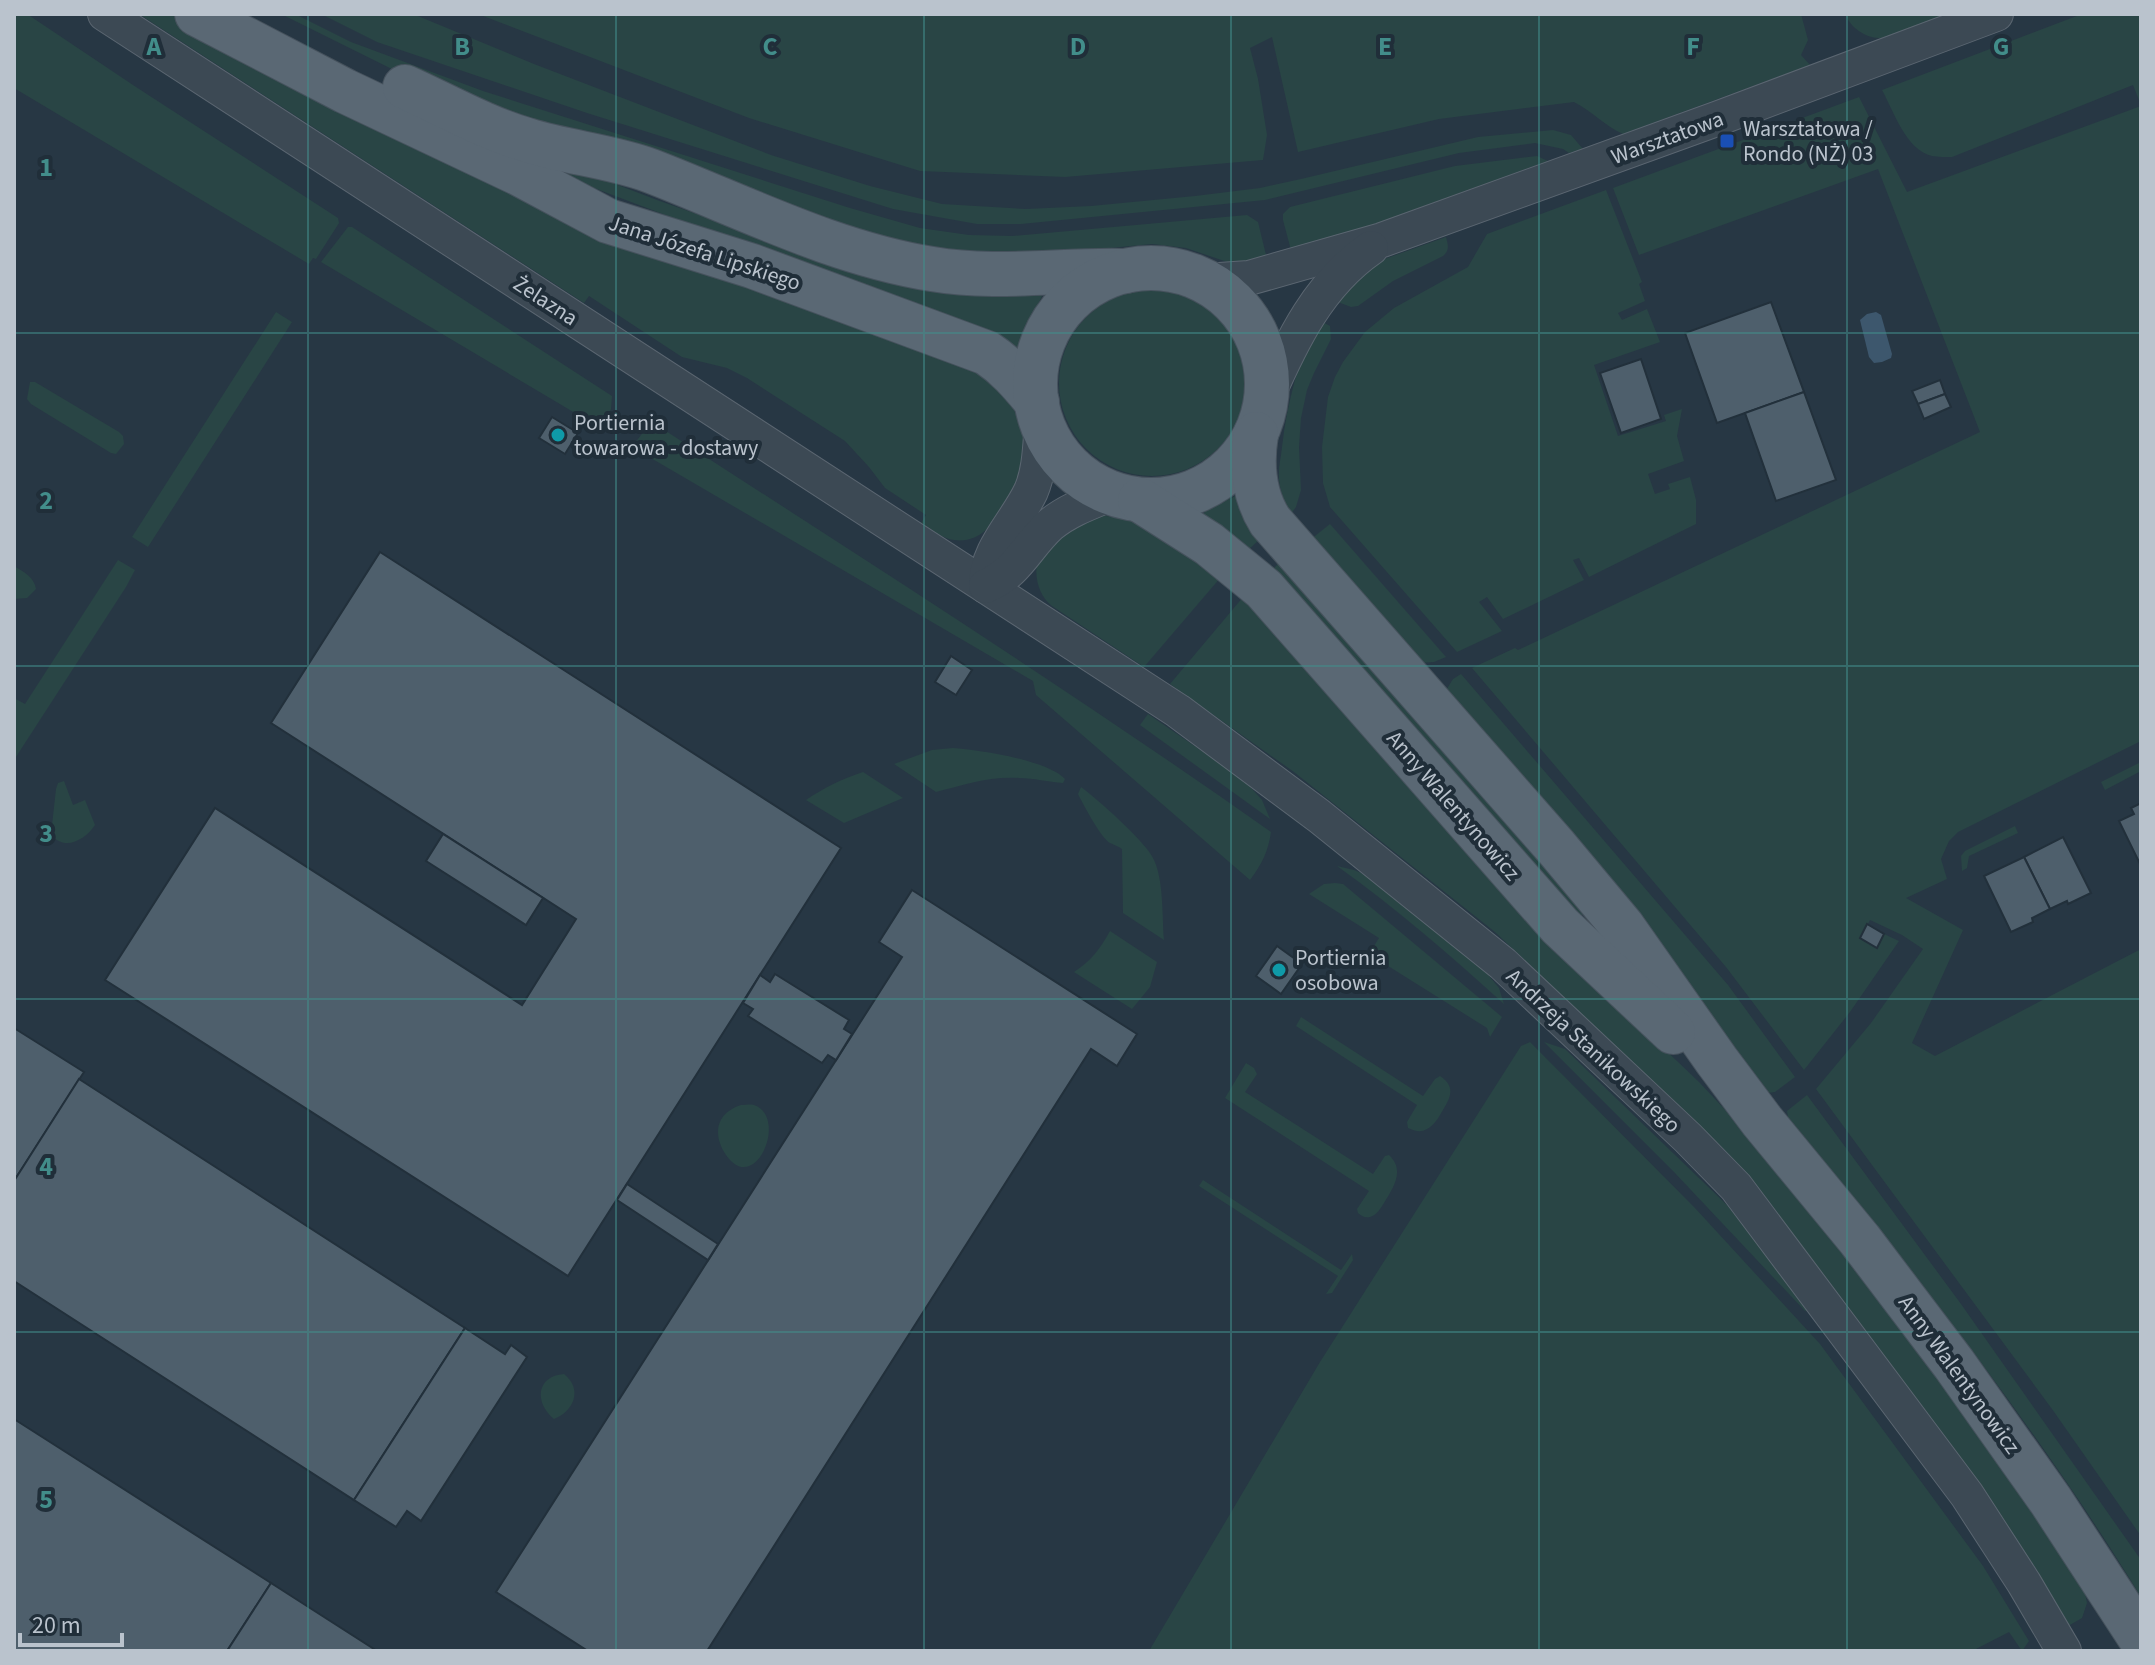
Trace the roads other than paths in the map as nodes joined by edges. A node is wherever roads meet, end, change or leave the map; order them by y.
1 (105, 14) edge
2 (197, 14) edge
3 (260, 14) edge
4 (1996, 14) edge
5 (1382, 240) junction
6 (1126, 271) junction
7 (1205, 281) junction
8 (1039, 413) junction
9 (1262, 416) junction
10 (1126, 497) junction
11 (986, 586) junction
12 (1762, 1121) junction
13 (2141, 1639) edge
14 (2064, 1651) edge

1 - 11 street, Żelazna
2 - 8 main road, Jana Józefa Lipskiego
3 - 6 main road
4 - 5 street, Warsztatowa
5 - 7 street, Warsztatowa
5 - 9 street, Warsztatowa
6 - 7 main road
6 - 8 main road
7 - 9 main road
8 - 10 main road
8 - 11 street
9 - 10 main road
9 - 12 main road, Anny Walentynowicz
10 - 11 street
10 - 12 main road, Anny Walentynowicz
11 - 14 street, Andrzeja Stanikowskiego
12 - 13 main road, Anny Walentynowicz

